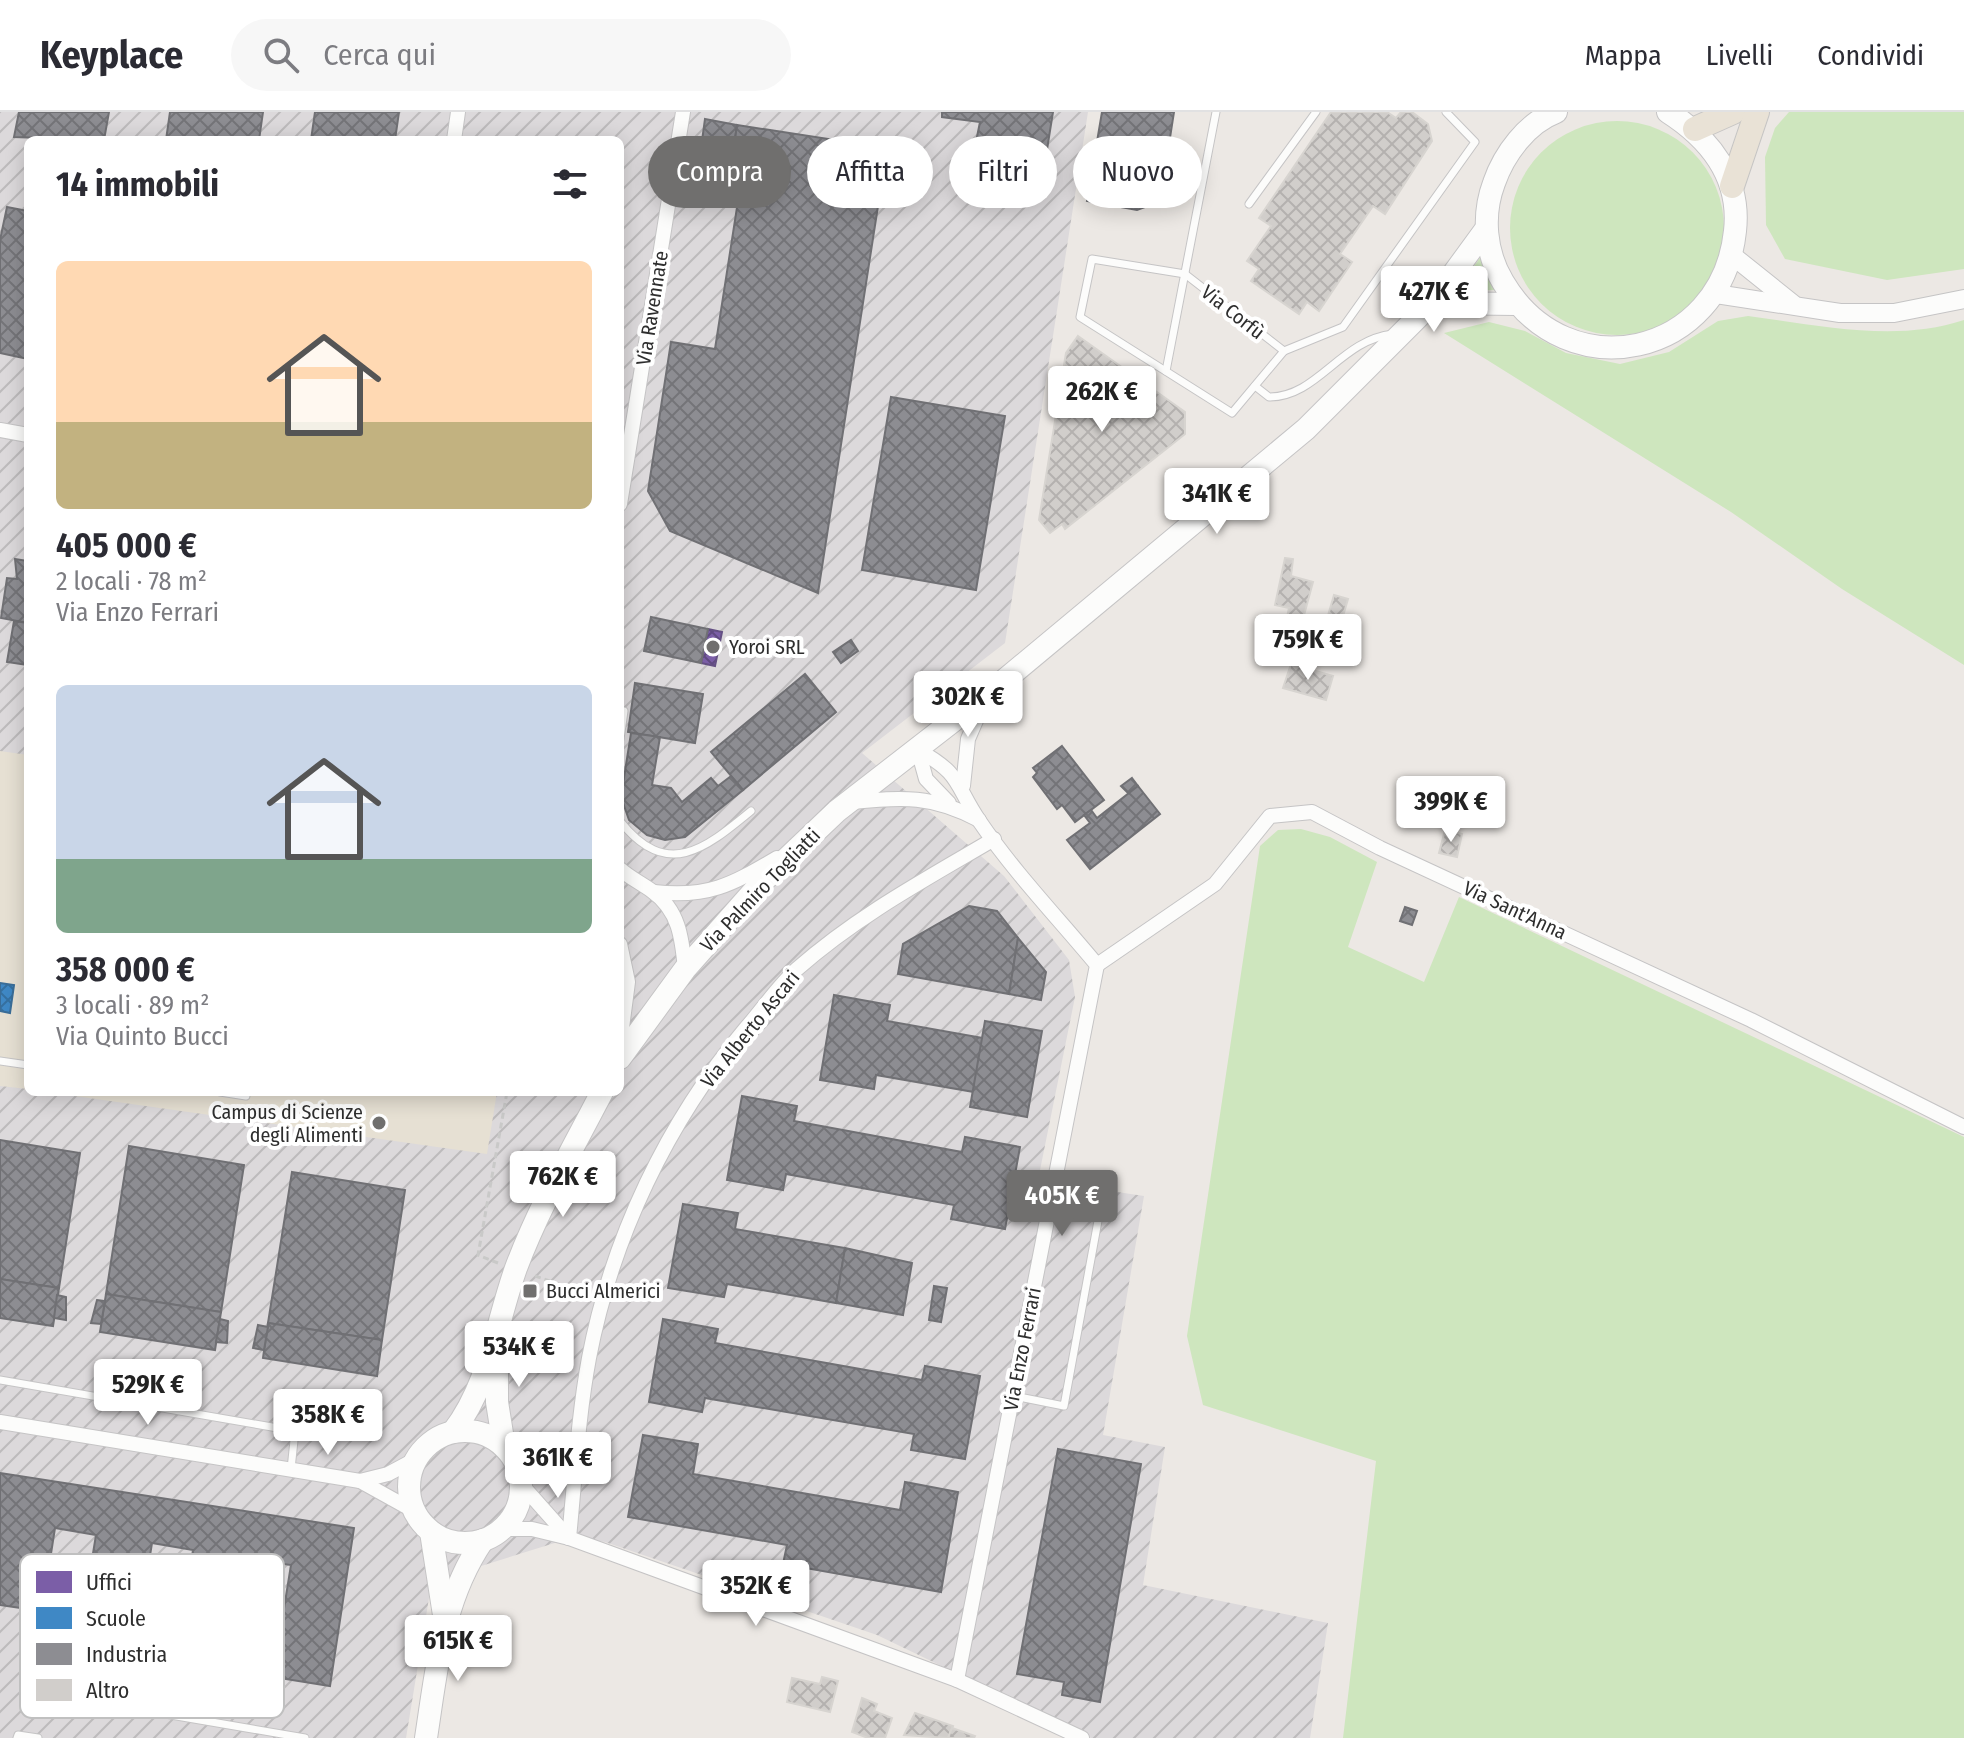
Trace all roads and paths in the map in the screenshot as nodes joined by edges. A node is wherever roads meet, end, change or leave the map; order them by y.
1 (458, 112) edge
2 (683, 112) edge
3 (1216, 112) edge
4 (1316, 112) edge
5 (1446, 112) edge
6 (1668, 112) edge
7 (1733, 112) edge
8 (1757, 112) edge
9 (1551, 113) edge
10 (1695, 129) junction
11 (455, 136) edge
12 (1732, 186) junction
13 (1249, 204) dead end
14 (1486, 229) junction
15 (1733, 256) junction
16 (1185, 274) junction
17 (1716, 294) junction
18 (1964, 299) edge
19 (1432, 303) junction
20 (1516, 304) junction
21 (1795, 306) junction
22 (1403, 333) junction
23 (1284, 351) junction
24 (1166, 371) junction
25 (1255, 386) junction
26 (0, 430) edge
27 (24, 434) edge
28 (624, 479) edge
29 (989, 693) junction
30 (918, 750) junction
31 (963, 786) junction
32 (951, 805) junction
33 (843, 807) junction
34 (751, 811) dead end
35 (979, 820) junction
36 (624, 825) edge
37 (994, 839) junction
38 (624, 872) edge
39 (654, 892) junction
40 (624, 963) edge
41 (1097, 965) junction
42 (685, 969) junction
43 (624, 1012) edge
44 (624, 1053) edge
45 (0, 1061) edge
46 (24, 1064) edge
47 (600, 1096) edge
48 (1964, 1127) edge
49 (1050, 1200) junction
50 (498, 1336) junction
51 (0, 1380) edge
52 (1014, 1396) junction
53 (0, 1422) edge
54 (453, 1432) junction
55 (504, 1446) junction
56 (416, 1459) junction
57 (291, 1469) junction
58 (360, 1481) junction
59 (521, 1484) junction
60 (414, 1511) junction
61 (431, 1532) junction
62 (493, 1534) junction
63 (569, 1538) junction
64 (444, 1620) junction
65 (957, 1680) junction
66 (175, 1718) edge
67 (255, 1734) edge
68 (17, 1738) edge
69 (38, 1738) edge
70 (305, 1738) edge
71 (426, 1738) edge
72 (1082, 1738) edge

1 - 11 street
2 - 28 street, Via Ravennate
3 - 16 lane, Via Corfù
4 - 13 lane
5 - 23 lane
6 - 10 main road
7 - 10 highway
8 - 12 highway
9 - 14 main road
10 - 12 main road
12 - 15 main road
14 - 19 main road, Via Palmiro Togliatti
14 - 20 main road
15 - 17 main road
15 - 21 street
16 - 23 lane, Via Corfù
16 - 24 lane, Via Corfù
16 - 24 lane, Via Corfù
17 - 20 main road
17 - 21 street
18 - 21 street
19 - 20 main road
19 - 22 main road, Via Palmiro Togliatti
22 - 25 lane
22 - 29 main road, Via Palmiro Togliatti
23 - 25 lane, Via Corfù
24 - 25 lane, Via Corfù
26 - 27 street
29 - 30 main road, Via Palmiro Togliatti
29 - 31 street
30 - 31 street
30 - 32 street
30 - 33 main road, Via Palmiro Togliatti
31 - 35 street
32 - 33 street
32 - 35 street
33 - 39 street, Via Palmiro Togliatti
33 - 42 main road, Via Palmiro Togliatti
34 - 36 lane
35 - 37 street
37 - 41 street
37 - 63 street, Via Alberto Ascari
38 - 39 street
39 - 42 street
40 - 43 street
41 - 48 street, Via Sant'Anna
41 - 49 street, Via Enzo Ferrari
42 - 44 main road
45 - 46 lane
47 - 50 main road
49 - 52 street, Via Enzo Ferrari
49 - 52 lane
50 - 54 main road
50 - 55 main road
51 - 57 lane
52 - 65 street, Via Enzo Ferrari
53 - 57 street
54 - 55 main road
54 - 56 main road
55 - 59 main road
56 - 58 street
56 - 60 main road
57 - 58 street
58 - 60 street
59 - 62 main road
59 - 63 street
60 - 61 main road
61 - 62 main road
61 - 64 main road
62 - 63 street
62 - 64 main road
63 - 65 street
64 - 71 main road
65 - 72 street
66 - 67 lane
67 - 70 lane
68 - 69 lane

